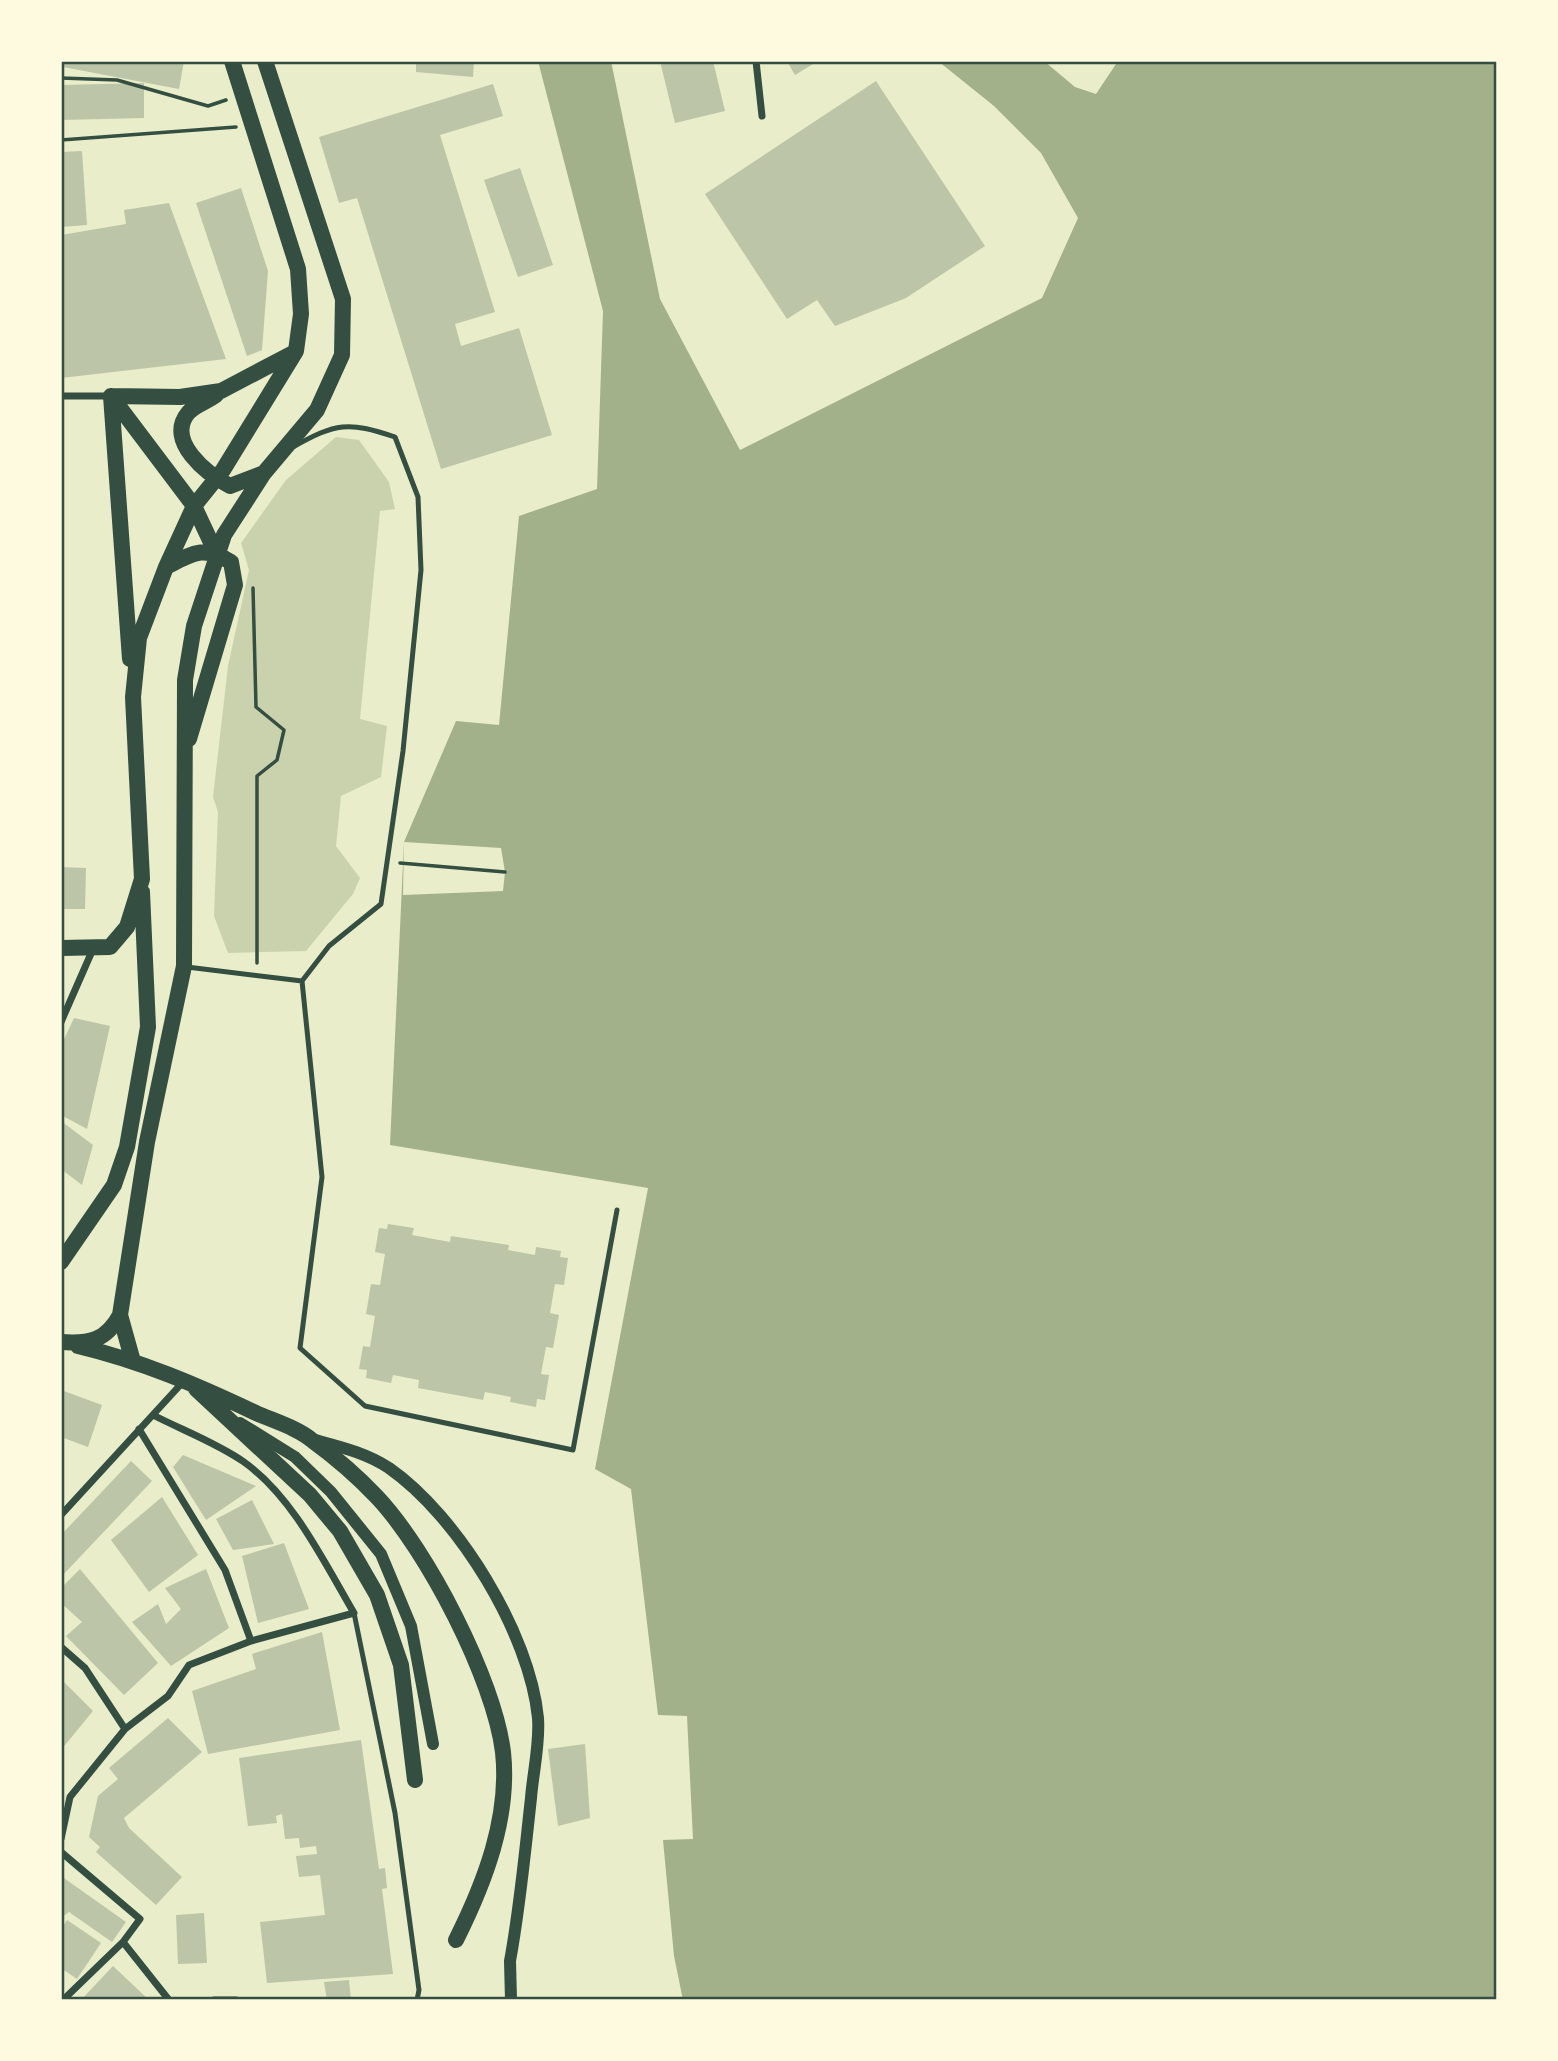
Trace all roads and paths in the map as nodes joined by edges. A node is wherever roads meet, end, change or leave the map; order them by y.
1 (232, 61) edge
2 (265, 61) edge
3 (756, 61) edge
4 (61, 78) edge
5 (243, 96) junction
6 (762, 116) dead end
7 (252, 126) junction
8 (61, 139) edge
9 (296, 351) junction
10 (220, 391) junction
11 (61, 396) edge
12 (111, 396) junction
13 (264, 473) junction
14 (216, 478) junction
15 (194, 506) junction
16 (216, 553) junction
17 (166, 567) junction
18 (253, 584) dead end
19 (133, 697) junction
20 (184, 755) junction
21 (387, 862) junction
22 (505, 872) dead end
23 (142, 879) junction
24 (61, 948) edge
25 (93, 949) junction
26 (184, 966) junction
27 (257, 975) junction
28 (302, 981) junction
29 (61, 1022) edge
30 (617, 1210) dead end
31 (61, 1262) edge
32 (120, 1315) junction
33 (61, 1342) edge
34 (132, 1359) junction
35 (186, 1379) junction
36 (219, 1410) junction
37 (153, 1415) junction
38 (139, 1429) junction
39 (311, 1439) junction
40 (61, 1515) edge
41 (354, 1613) junction
42 (251, 1641) junction
43 (61, 1647) edge
44 (125, 1729) junction
45 (433, 1744) dead end
46 (415, 1780) dead end
47 (61, 1839) edge
48 (61, 1852) edge
49 (456, 1940) dead end
50 (122, 1942) junction
51 (63, 2000) edge
52 (169, 2000) edge
53 (214, 2000) edge
54 (236, 2000) edge
55 (417, 2000) edge
56 (511, 2000) edge

1 - 5 main road
2 - 13 main road
3 - 6 street
4 - 5 path
5 - 7 main road
7 - 8 path
7 - 9 main road
9 - 10 main road
9 - 14 main road
10 - 12 main road
10 - 14 main road
11 - 12 street
12 - 15 main road
12 - 19 main road
13 - 14 main road
13 - 16 main road
13 - 21 lane
14 - 15 main road
15 - 16 main road
15 - 17 main road
16 - 17 main road
16 - 20 main road
16 - 20 main road
17 - 19 main road
18 - 27 path
19 - 23 main road
20 - 26 main road
21 - 22 path
21 - 28 lane
23 - 25 main road
23 - 31 main road
24 - 25 main road
25 - 29 street
26 - 27 lane
26 - 32 main road
27 - 28 lane
28 - 30 lane
32 - 33 main road
32 - 34 main road
33 - 34 main road
34 - 35 main road
35 - 36 main road
35 - 37 street
35 - 39 main road
36 - 45 street
36 - 46 main road
37 - 38 street
37 - 41 street
38 - 40 street
38 - 42 street
39 - 49 main road
39 - 56 street
41 - 42 street
41 - 55 lane
42 - 44 street
43 - 44 street
44 - 47 street
48 - 50 street
50 - 51 street
50 - 52 street
53 - 54 street

